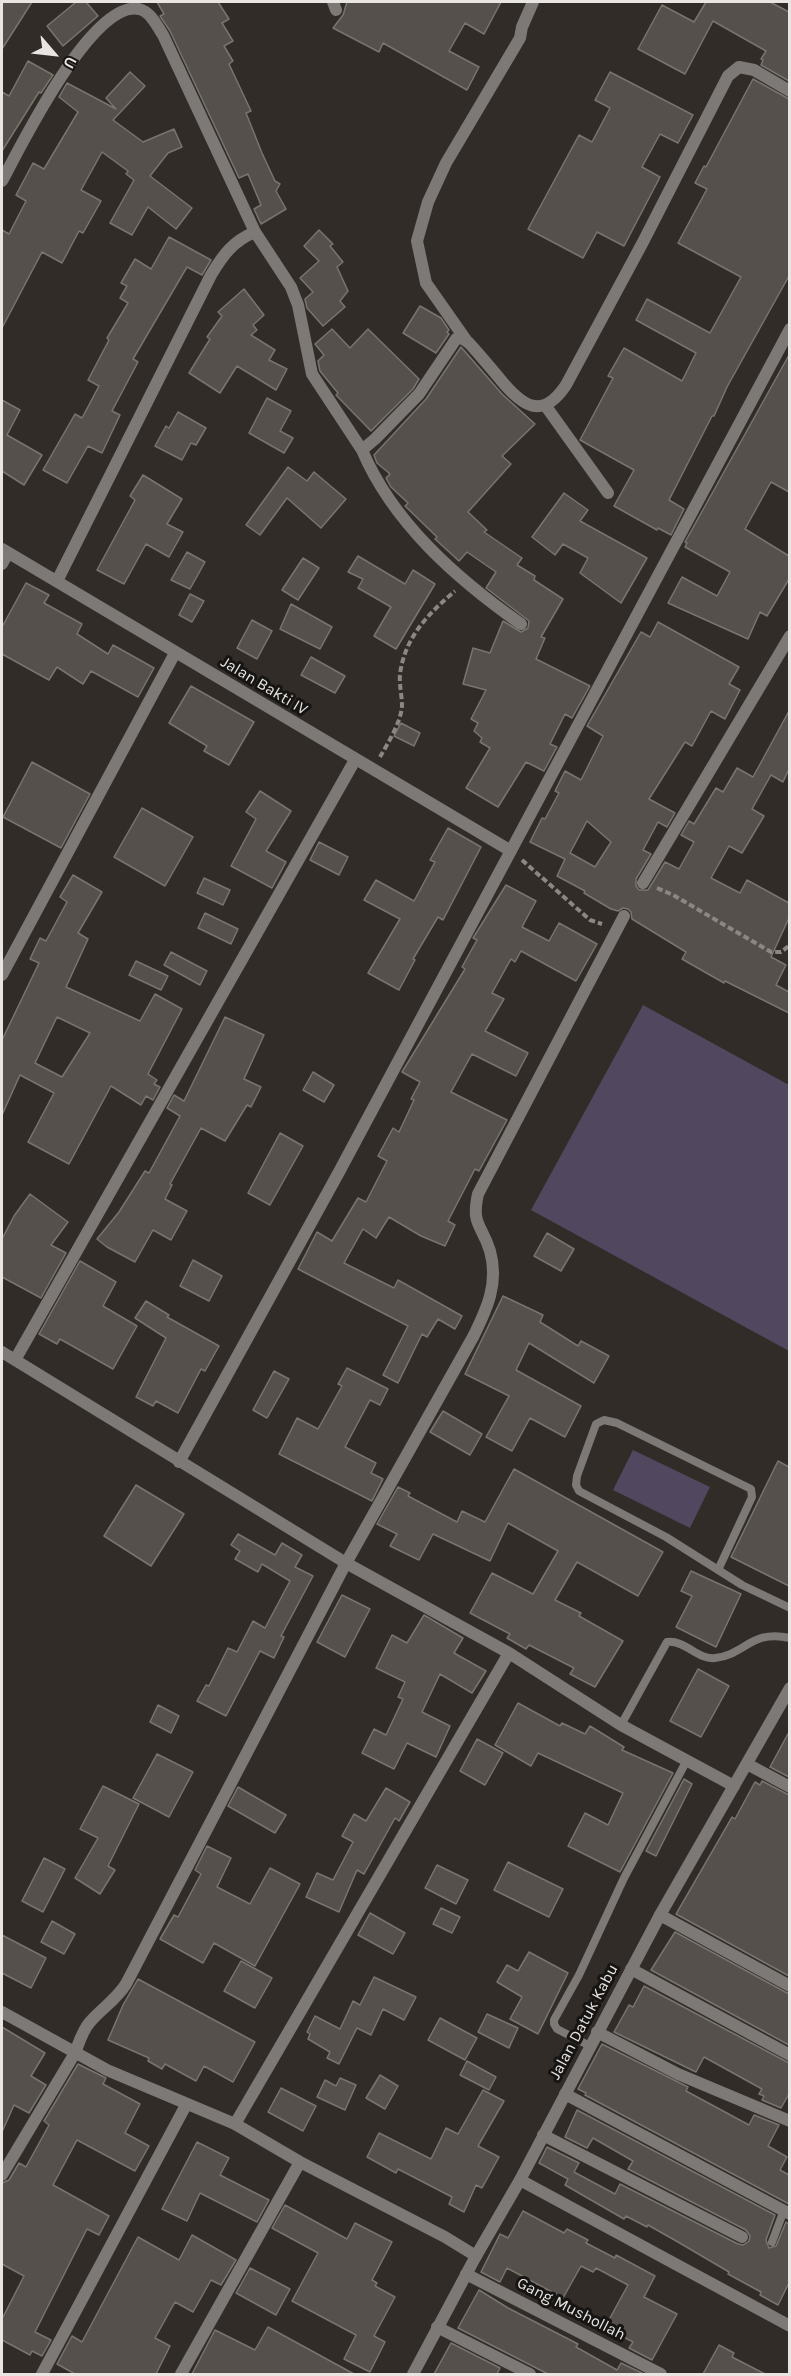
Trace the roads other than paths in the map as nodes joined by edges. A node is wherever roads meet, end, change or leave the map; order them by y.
1 (533, 2) edge
2 (789, 91) edge
3 (2, 181) edge
4 (255, 232) junction
5 (789, 329) edge
6 (466, 340) junction
7 (545, 405) junction
8 (362, 450) junction
9 (608, 493) dead end
10 (5, 551) edge
11 (2, 564) edge
12 (57, 581) junction
13 (521, 624) dead end
14 (789, 636) edge
15 (175, 653) junction
16 (355, 760) junction
17 (511, 851) junction
18 (643, 884) road end
19 (624, 916) road end
20 (2, 975) edge
21 (2, 1352) edge
22 (15, 1360) junction
23 (179, 1462) junction
24 (346, 1563) junction
25 (718, 1570) junction
26 (789, 1608) edge
27 (789, 1638) edge
28 (509, 1653) junction
29 (789, 1688) edge
30 (621, 1725) junction
31 (687, 1760) junction
32 (747, 1764) junction
33 (734, 1786) junction
34 (789, 1787) edge
35 (660, 1915) junction
36 (631, 1969) junction
37 (789, 1986) edge
38 (2, 2012) edge
39 (597, 2032) junction
40 (590, 2046) junction
41 (75, 2053) junction
42 (789, 2055) edge
43 (565, 2094) junction
44 (186, 2105) junction
45 (789, 2121) edge
46 (235, 2124) junction
47 (543, 2135) junction
48 (300, 2162) junction
49 (2, 2175) edge
50 (520, 2180) junction
51 (787, 2212) edge
52 (742, 2236) dead end
53 (772, 2242) dead end
54 (471, 2253) junction
55 (466, 2274) junction
56 (789, 2326) edge
57 (437, 2327) junction
58 (42, 2374) edge
59 (181, 2374) edge
60 (413, 2374) edge
61 (530, 2374) edge
62 (661, 2374) edge

1 - 6 street
2 - 7 street
3 - 4 street
4 - 8 street
4 - 12 street
5 - 17 street
6 - 7 street
6 - 8 street
7 - 9 street
8 - 13 street
10 - 11 street
10 - 12 street, Jalan Bakti IV
12 - 15 street, Jalan Bakti IV
14 - 18 street
15 - 16 street, Jalan Bakti IV
15 - 20 street
16 - 17 street, Jalan Bakti IV
16 - 22 street
17 - 23 street
19 - 24 street
21 - 22 street
22 - 23 street
23 - 24 street
24 - 28 street
24 - 41 street
25 - 25 lane
25 - 26 lane
27 - 30 lane
28 - 30 street
28 - 46 street
29 - 32 street, Jalan Datuk Kabu
30 - 31 street
31 - 33 street
31 - 40 lane
32 - 33 street, Jalan Datuk Kabu
32 - 34 street
33 - 35 street, Jalan Datuk Kabu
35 - 36 street, Jalan Datuk Kabu
35 - 37 street
36 - 39 street, Jalan Datuk Kabu
36 - 42 street
38 - 41 street
39 - 40 street, Jalan Datuk Kabu
39 - 45 street
40 - 43 street, Jalan Datuk Kabu
41 - 44 street
41 - 49 street
43 - 47 street, Jalan Datuk Kabu
43 - 51 street
44 - 46 street
44 - 58 street
46 - 48 street
47 - 50 street, Jalan Datuk Kabu
47 - 52 street
48 - 54 street
48 - 59 street
50 - 54 street, Jalan Datuk Kabu
50 - 56 street
51 - 53 lane
54 - 55 street, Jalan Datuk Kabu
55 - 57 street, Jalan Datuk Kabu
55 - 62 street, Gang Mushollah
57 - 60 street, Jalan Datuk Kabu
57 - 61 street

